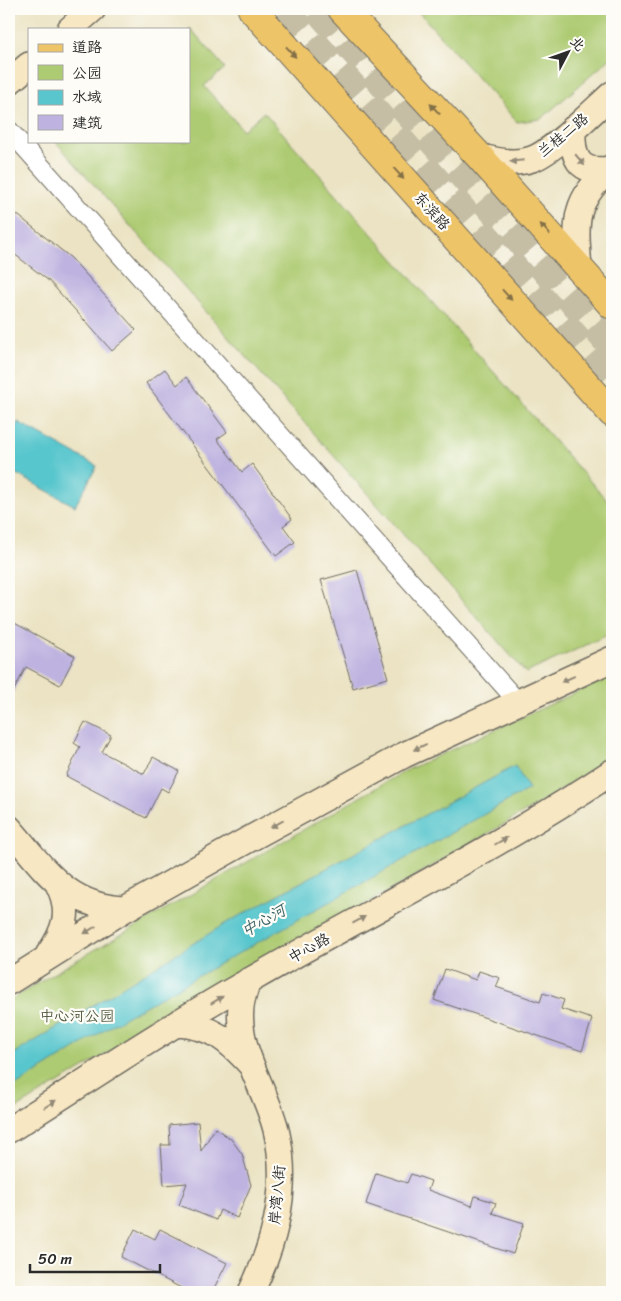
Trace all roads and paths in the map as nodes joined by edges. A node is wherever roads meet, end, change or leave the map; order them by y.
1 (93, 9) edge
2 (342, 9) edge
3 (252, 11) edge
4 (71, 28) edge
5 (28, 66) edge
6 (9, 82) edge
7 (612, 94) edge
8 (573, 129) junction
9 (9, 130) edge
10 (479, 156) junction
11 (611, 168) edge
12 (579, 268) junction
13 (612, 305) edge
14 (612, 413) edge
15 (607, 663) edge
16 (518, 702) junction
17 (612, 772) edge
18 (9, 828) edge
19 (57, 882) junction
20 (125, 909) junction
21 (46, 958) junction
22 (248, 981) junction
23 (9, 982) edge
24 (177, 1024) junction
25 (253, 1068) junction
26 (9, 1130) edge
27 (252, 1292) edge

1 - 4 main road
10 -> 2 main road
3 -> 14 main road, 东滨路
5 - 6 main road
7 - 8 main road, 兰桂二路
8 -> 10 main road, 兰桂二路
8 -> 11 main road
9 - 16 street
12 -> 10 main road
11 - 12 main road
12 - 13 main road
15 -> 16 main road
16 -> 20 main road
22 -> 17 main road, 中心路
18 - 19 main road
19 - 20 main road
19 - 21 main road
20 -> 21 main road
21 - 23 main road
24 -> 22 main road, 中心路
22 - 25 main road
24 - 25 main road
26 -> 24 main road, 中心路
25 - 27 main road, 岸湾八街

